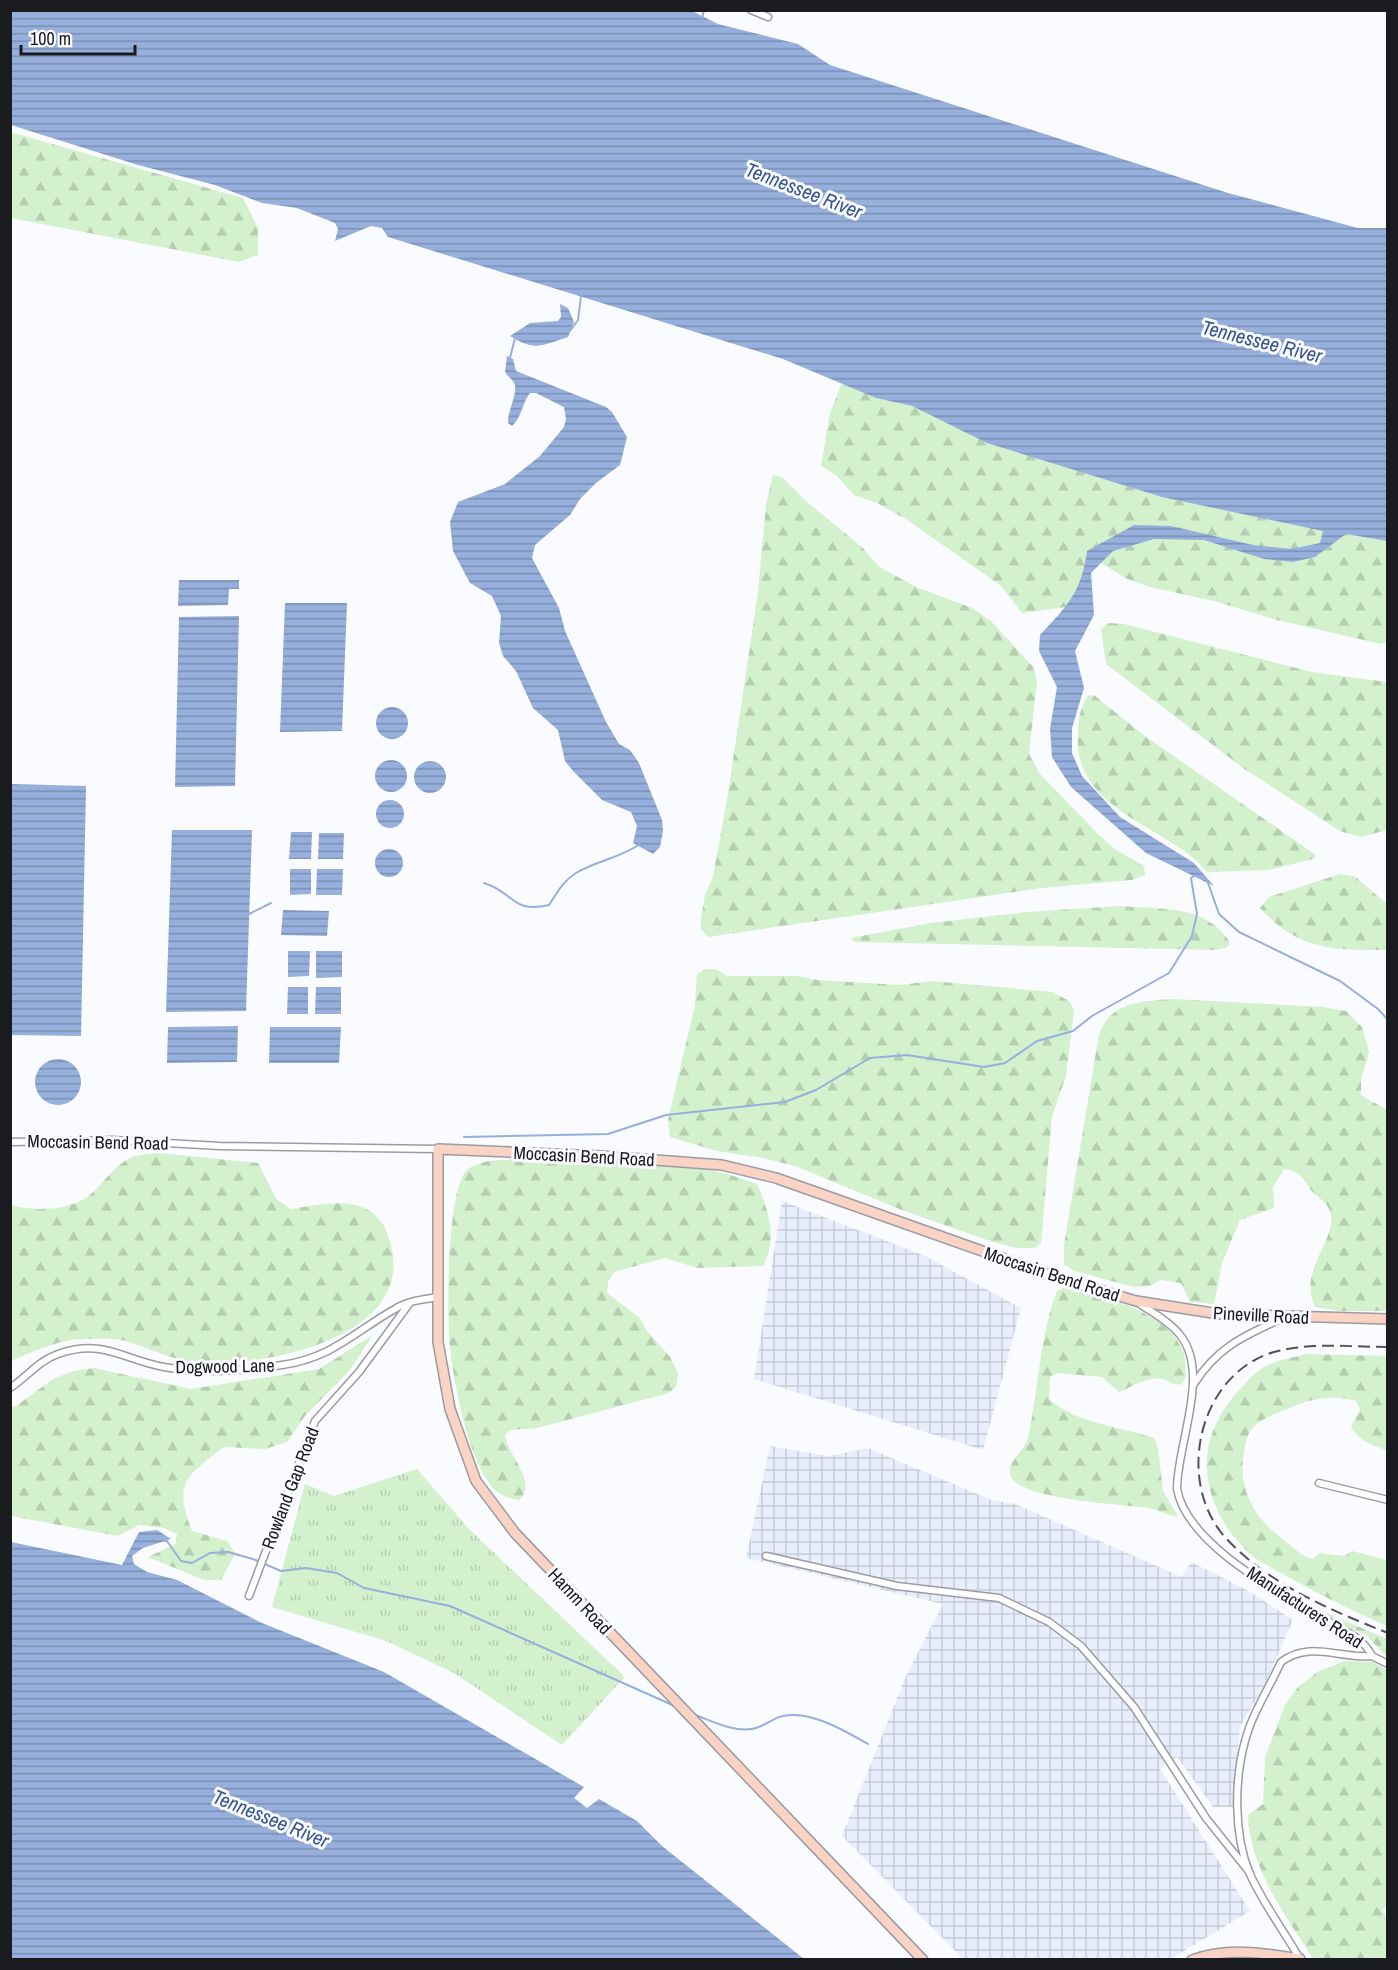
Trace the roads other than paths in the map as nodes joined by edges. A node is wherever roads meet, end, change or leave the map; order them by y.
1 (751, 10) edge
2 (768, 17) dead end
3 (10, 1142) edge
4 (438, 1149) junction
5 (439, 1296) junction
6 (1136, 1301) junction
7 (410, 1303) junction
8 (1285, 1317) junction
9 (1388, 1319) edge
10 (1194, 1384) junction
11 (10, 1388) edge
12 (1319, 1483) dead end
13 (1388, 1500) edge
14 (766, 1556) dead end
15 (249, 1596) dead end
16 (1372, 1656) junction
17 (1388, 1664) edge
18 (1250, 1873) junction
19 (1231, 1953) junction
20 (923, 1959) edge
21 (1192, 1959) edge
22 (1252, 1959) edge
23 (1300, 1959) edge

1 - 2 street
3 - 4 street, Moccasin Bend Road
4 - 5 main road, Hamm Road
4 - 6 main road, Moccasin Bend Road
5 - 7 street, Dogwood Lane
5 - 20 main road, Hamm Road
6 - 8 main road, Pineville Road
6 - 10 street, Manufacturers Road
7 - 11 street, Dogwood Lane
7 - 15 street, Rowland Gap Road
8 - 9 main road, Pineville Road
8 - 10 street, Manufacturers Road
10 - 16 street, Manufacturers Road
12 - 13 street
14 - 18 street
16 - 17 street
16 - 18 street, Manufacturers Road
18 - 23 street, Manufacturers Road
19 - 21 main road
19 - 22 main road
19 - 23 main road

